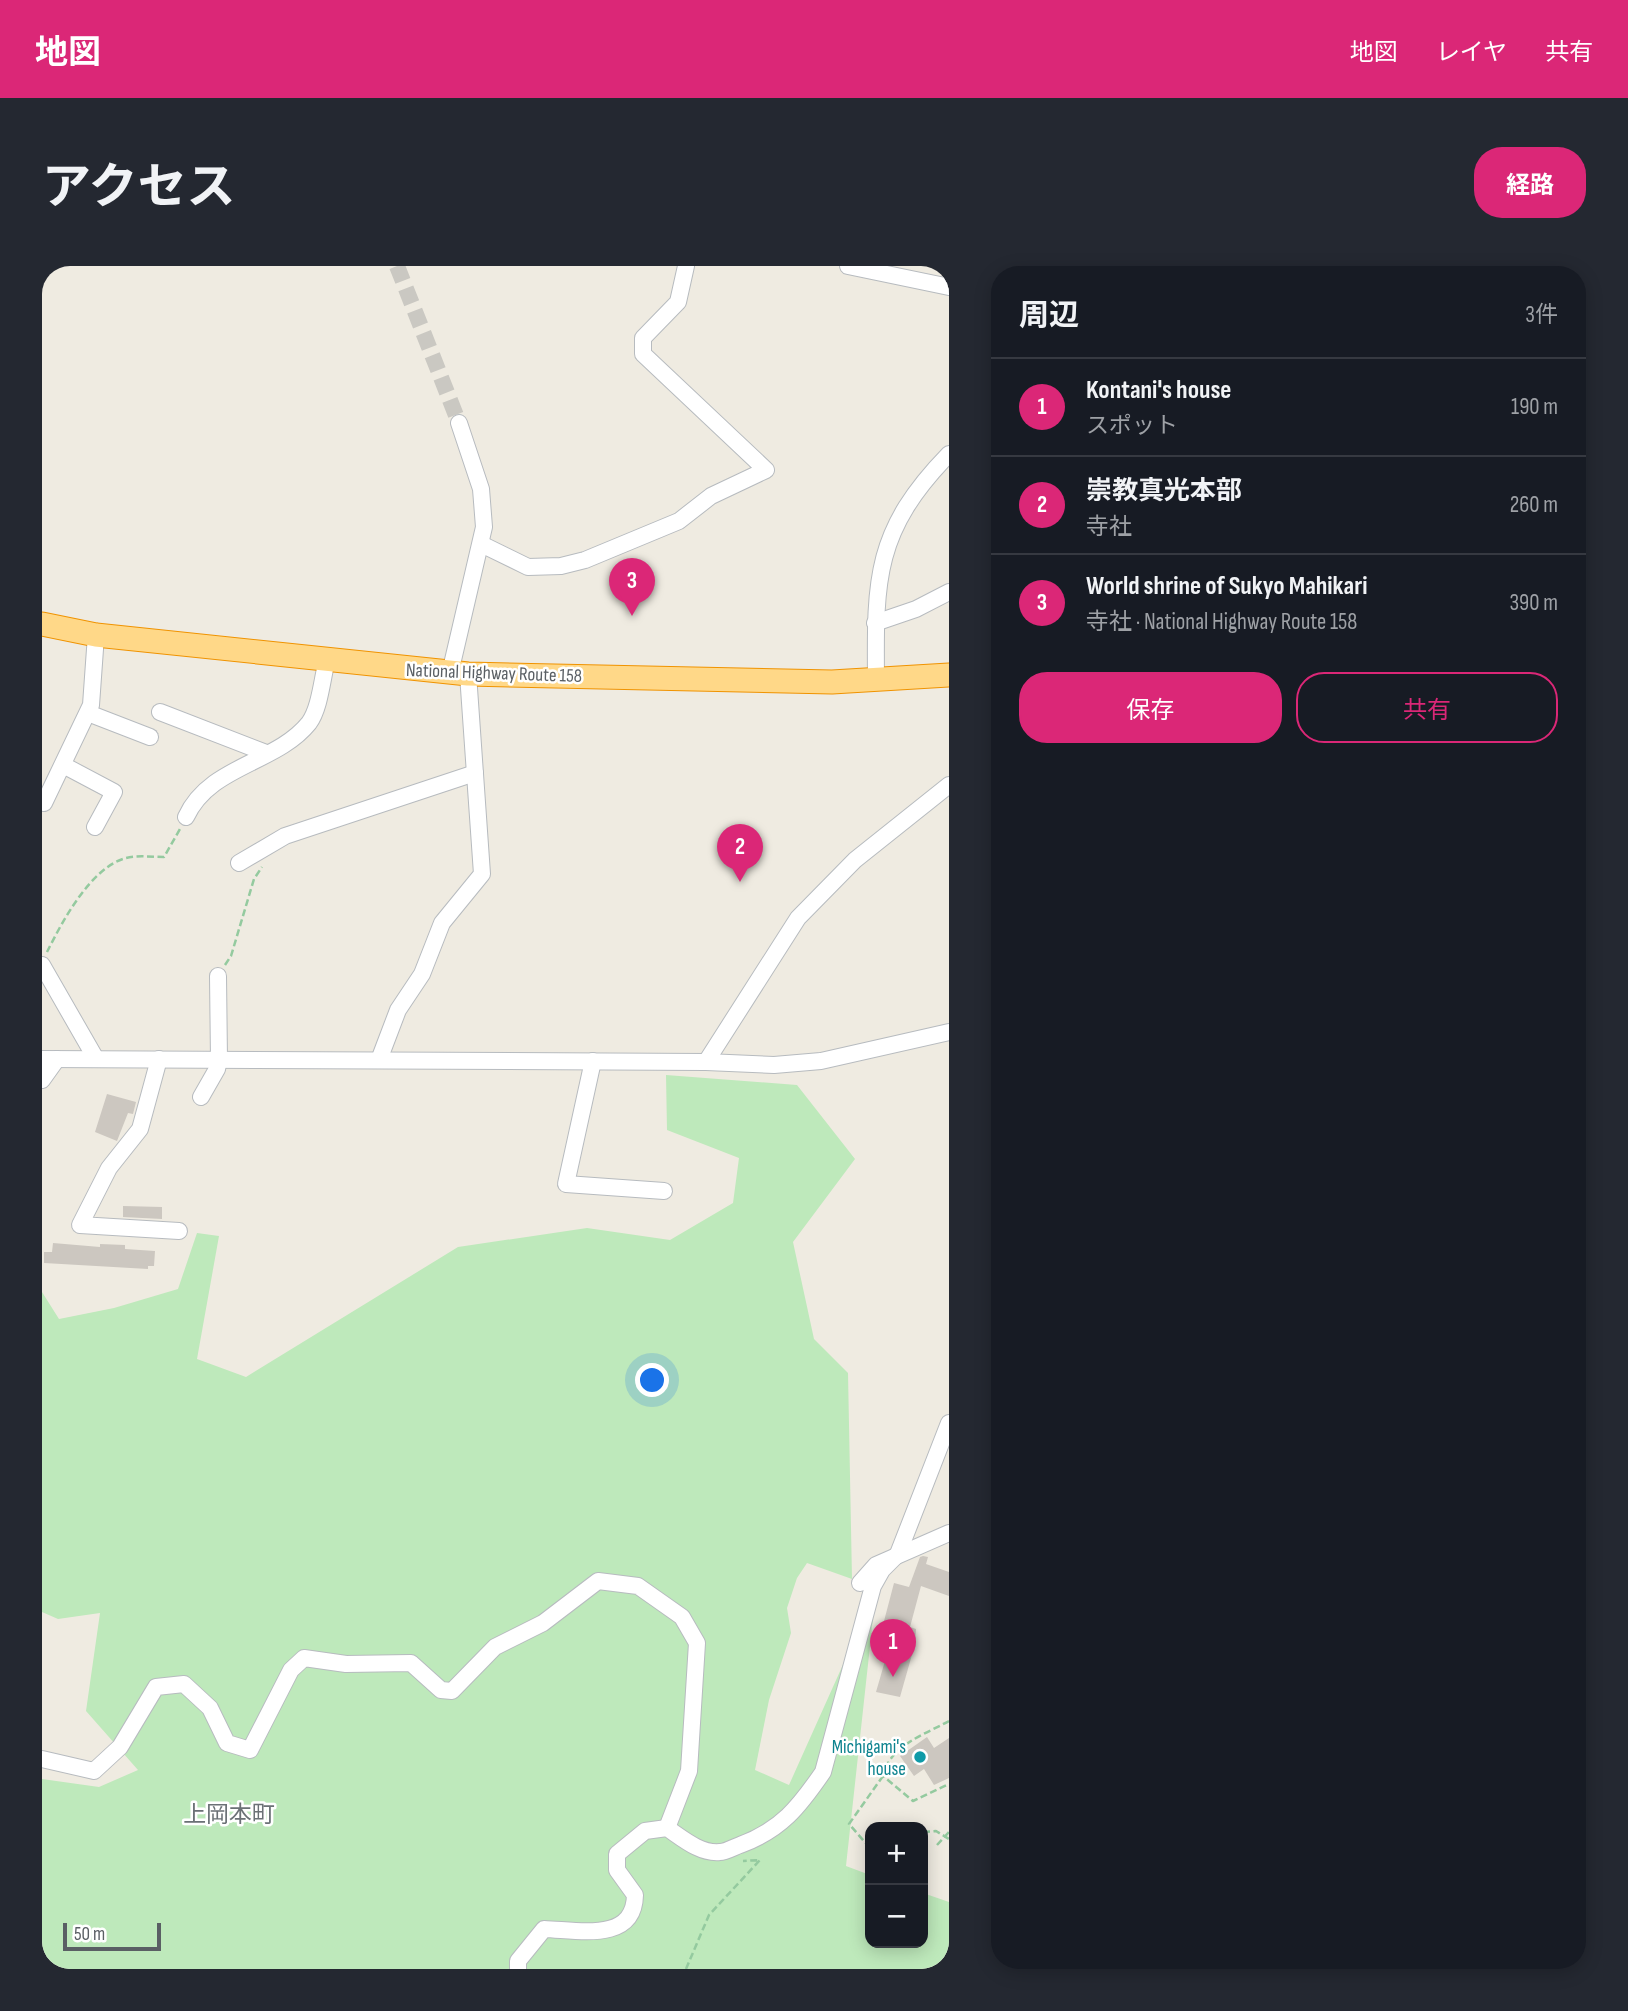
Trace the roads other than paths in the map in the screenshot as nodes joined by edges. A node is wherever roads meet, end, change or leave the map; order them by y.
1 (686, 266) edge
2 (848, 266) edge
3 (949, 287) edge
4 (459, 423) tunnel mouth
5 (949, 454) edge
6 (481, 544) junction
7 (949, 592) edge
8 (875, 623) junction
9 (42, 624) edge
10 (96, 635) junction
11 (327, 660) junction
12 (459, 673) junction
13 (949, 674) edge
14 (876, 680) junction
15 (88, 713) junction
16 (267, 753) junction
17 (63, 765) junction
18 (475, 773) junction
19 (949, 785) edge
20 (44, 803) dead end
21 (186, 817) road end
22 (95, 827) dead end
23 (239, 863) dead end
24 (42, 963) edge
25 (218, 976) road end
26 (949, 1032) edge
27 (50, 1059) edge
28 (96, 1059) junction
29 (159, 1059) junction
30 (219, 1060) junction
31 (379, 1060) junction
32 (593, 1061) junction
33 (706, 1062) junction
34 (42, 1080) edge
35 (201, 1097) dead end
36 (664, 1191) dead end
37 (179, 1231) dead end
38 (949, 1423) edge
39 (949, 1533) edge
40 (898, 1554) junction
41 (860, 1583) dead end
42 (42, 1759) edge
43 (667, 1828) junction
44 (518, 1969) edge

1 - 6 street
2 - 3 street
4 - 6 street
5 - 8 street
6 - 12 street
7 - 8 street
8 - 14 street
9 - 10 highway, National Highway Route 158
10 - 11 highway, National Highway Route 158
10 - 15 street
11 - 12 highway, National Highway Route 158
11 - 16 street
12 - 14 highway, National Highway Route 158
12 - 18 street
13 - 14 highway, National Highway Route 158
15 - 16 street
15 - 17 street
16 - 21 street
17 - 20 street
17 - 22 street
18 - 23 street
18 - 31 street
19 - 33 street
24 - 28 street
25 - 30 street
26 - 33 street
27 - 28 street
27 - 34 street
28 - 29 street
29 - 30 street
29 - 37 street
30 - 31 street
30 - 35 street
31 - 32 street
32 - 33 street
32 - 36 street
38 - 40 street
39 - 40 street
40 - 41 street
40 - 43 street
42 - 43 street
43 - 44 street

